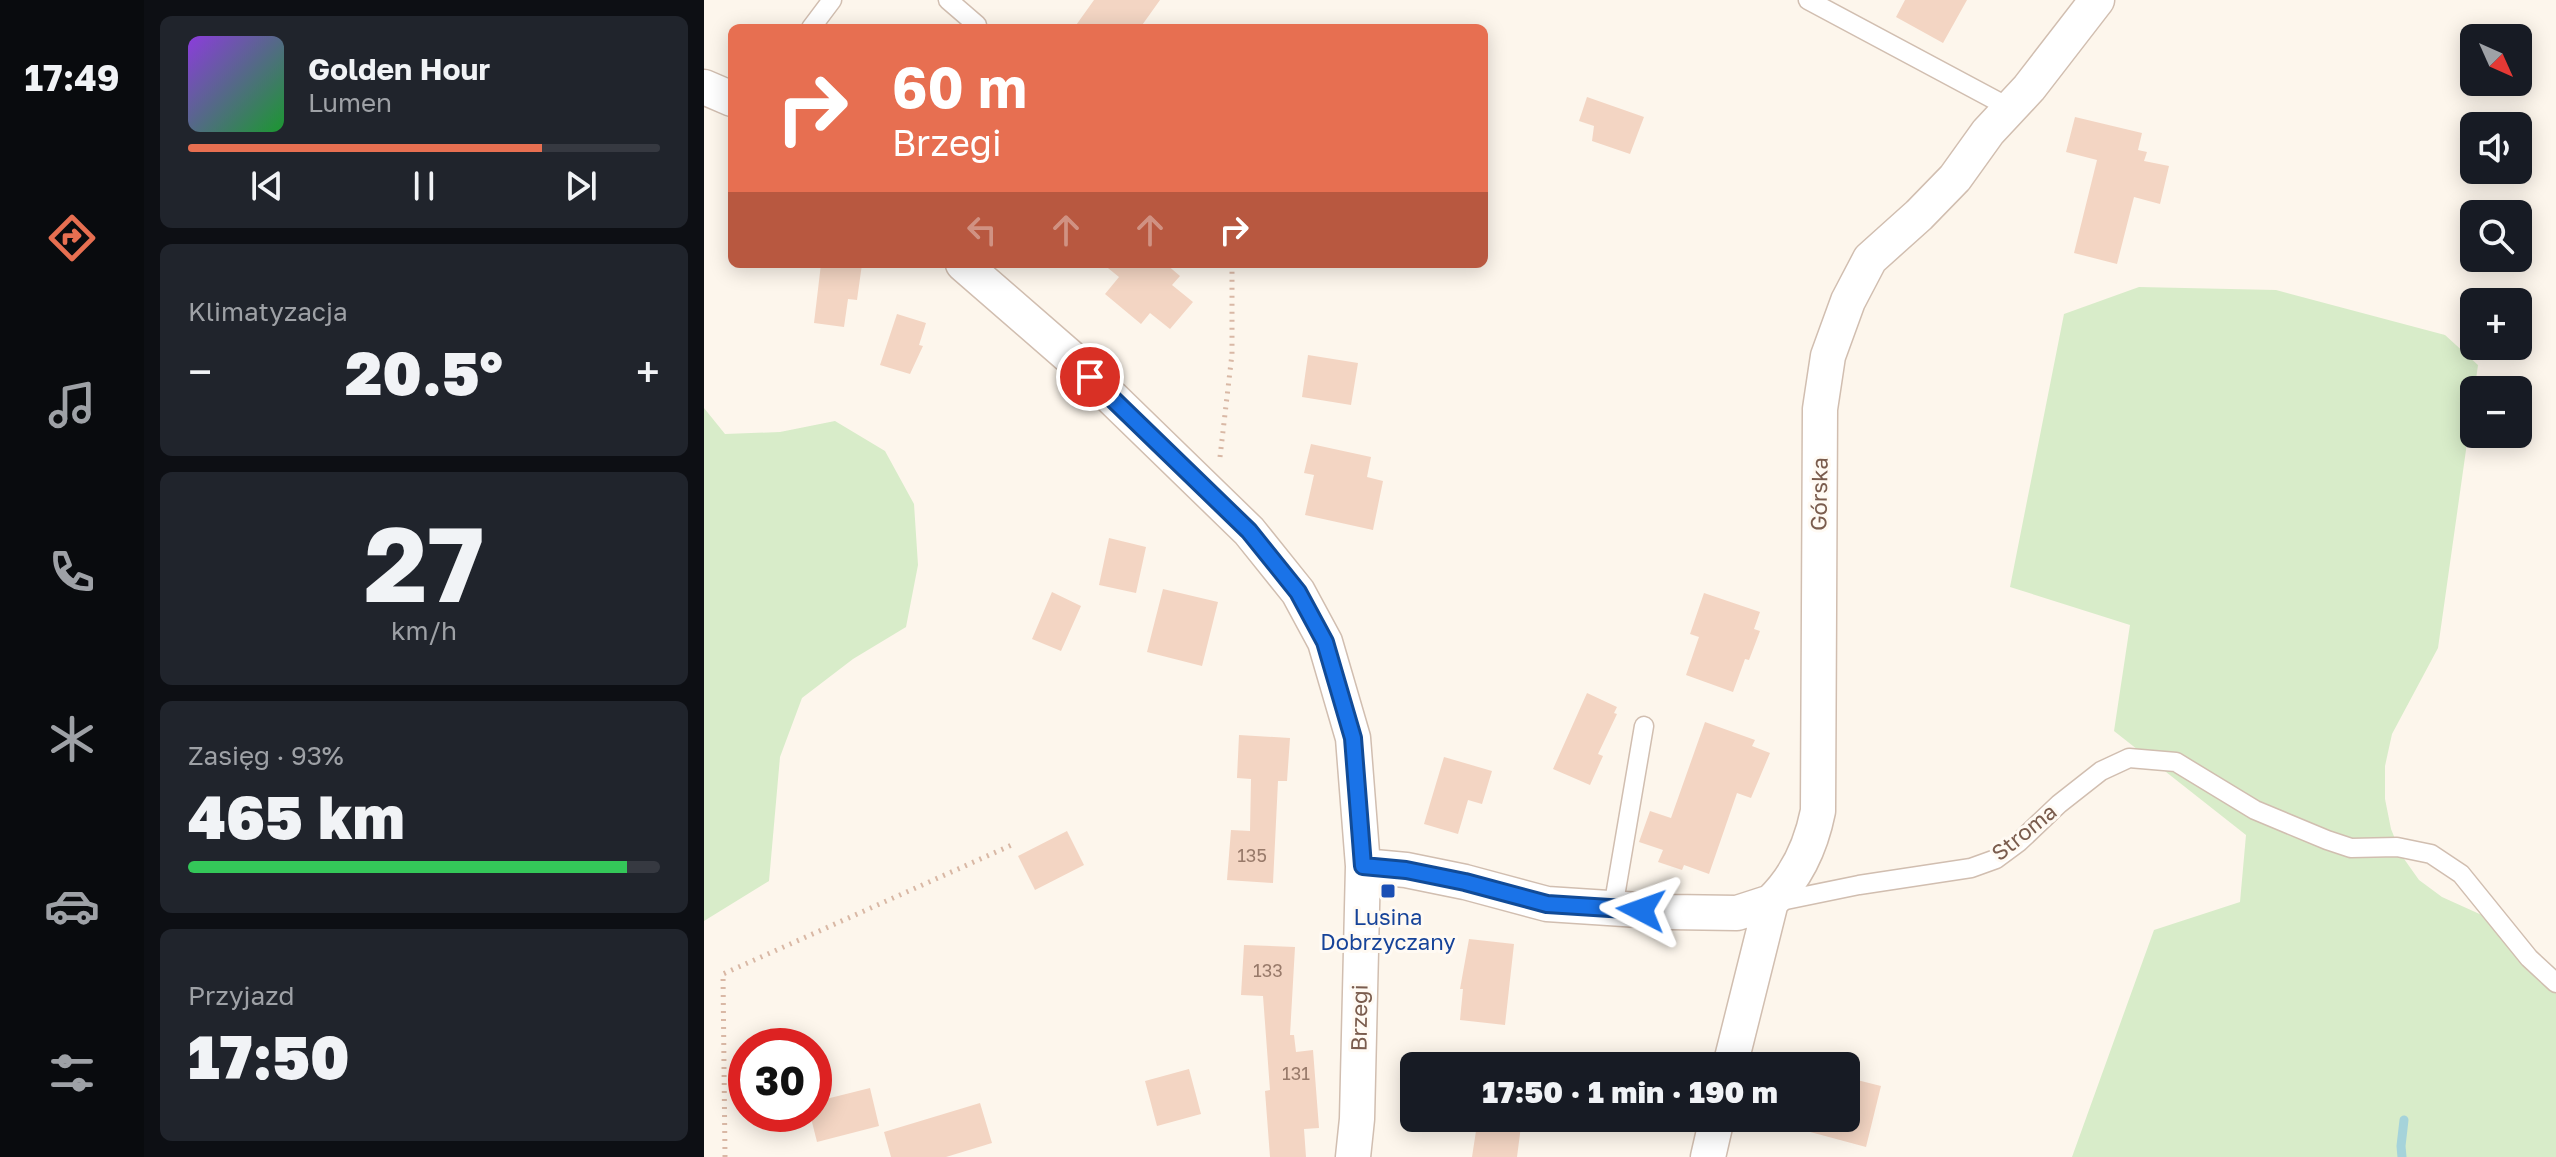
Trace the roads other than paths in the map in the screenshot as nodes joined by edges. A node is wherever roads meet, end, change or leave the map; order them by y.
1 (832, 0) edge
2 (948, 0) edge
3 (1808, 0) edge
4 (2097, 0) edge
5 (814, 24) edge
6 (976, 24) edge
7 (704, 87) edge
8 (728, 97) edge
9 (2010, 108) junction
10 (968, 268) edge
11 (1644, 726) dead end
12 (1363, 866) junction
13 (1771, 902) junction
14 (1613, 908) junction
15 (2556, 983) edge
16 (1734, 1052) edge
17 (1714, 1132) edge
18 (1353, 1157) edge
19 (1708, 1157) edge

1 - 5 lane
2 - 6 lane
3 - 9 lane
4 - 9 street, Górska
7 - 8 street
9 - 13 street, Górska
10 - 12 street, Brzegi
11 - 14 lane
12 - 14 street, Stroma
12 - 18 street, Brzegi
13 - 14 street, Stroma
13 - 15 lane, Stroma
13 - 16 street, Górska
17 - 19 street

